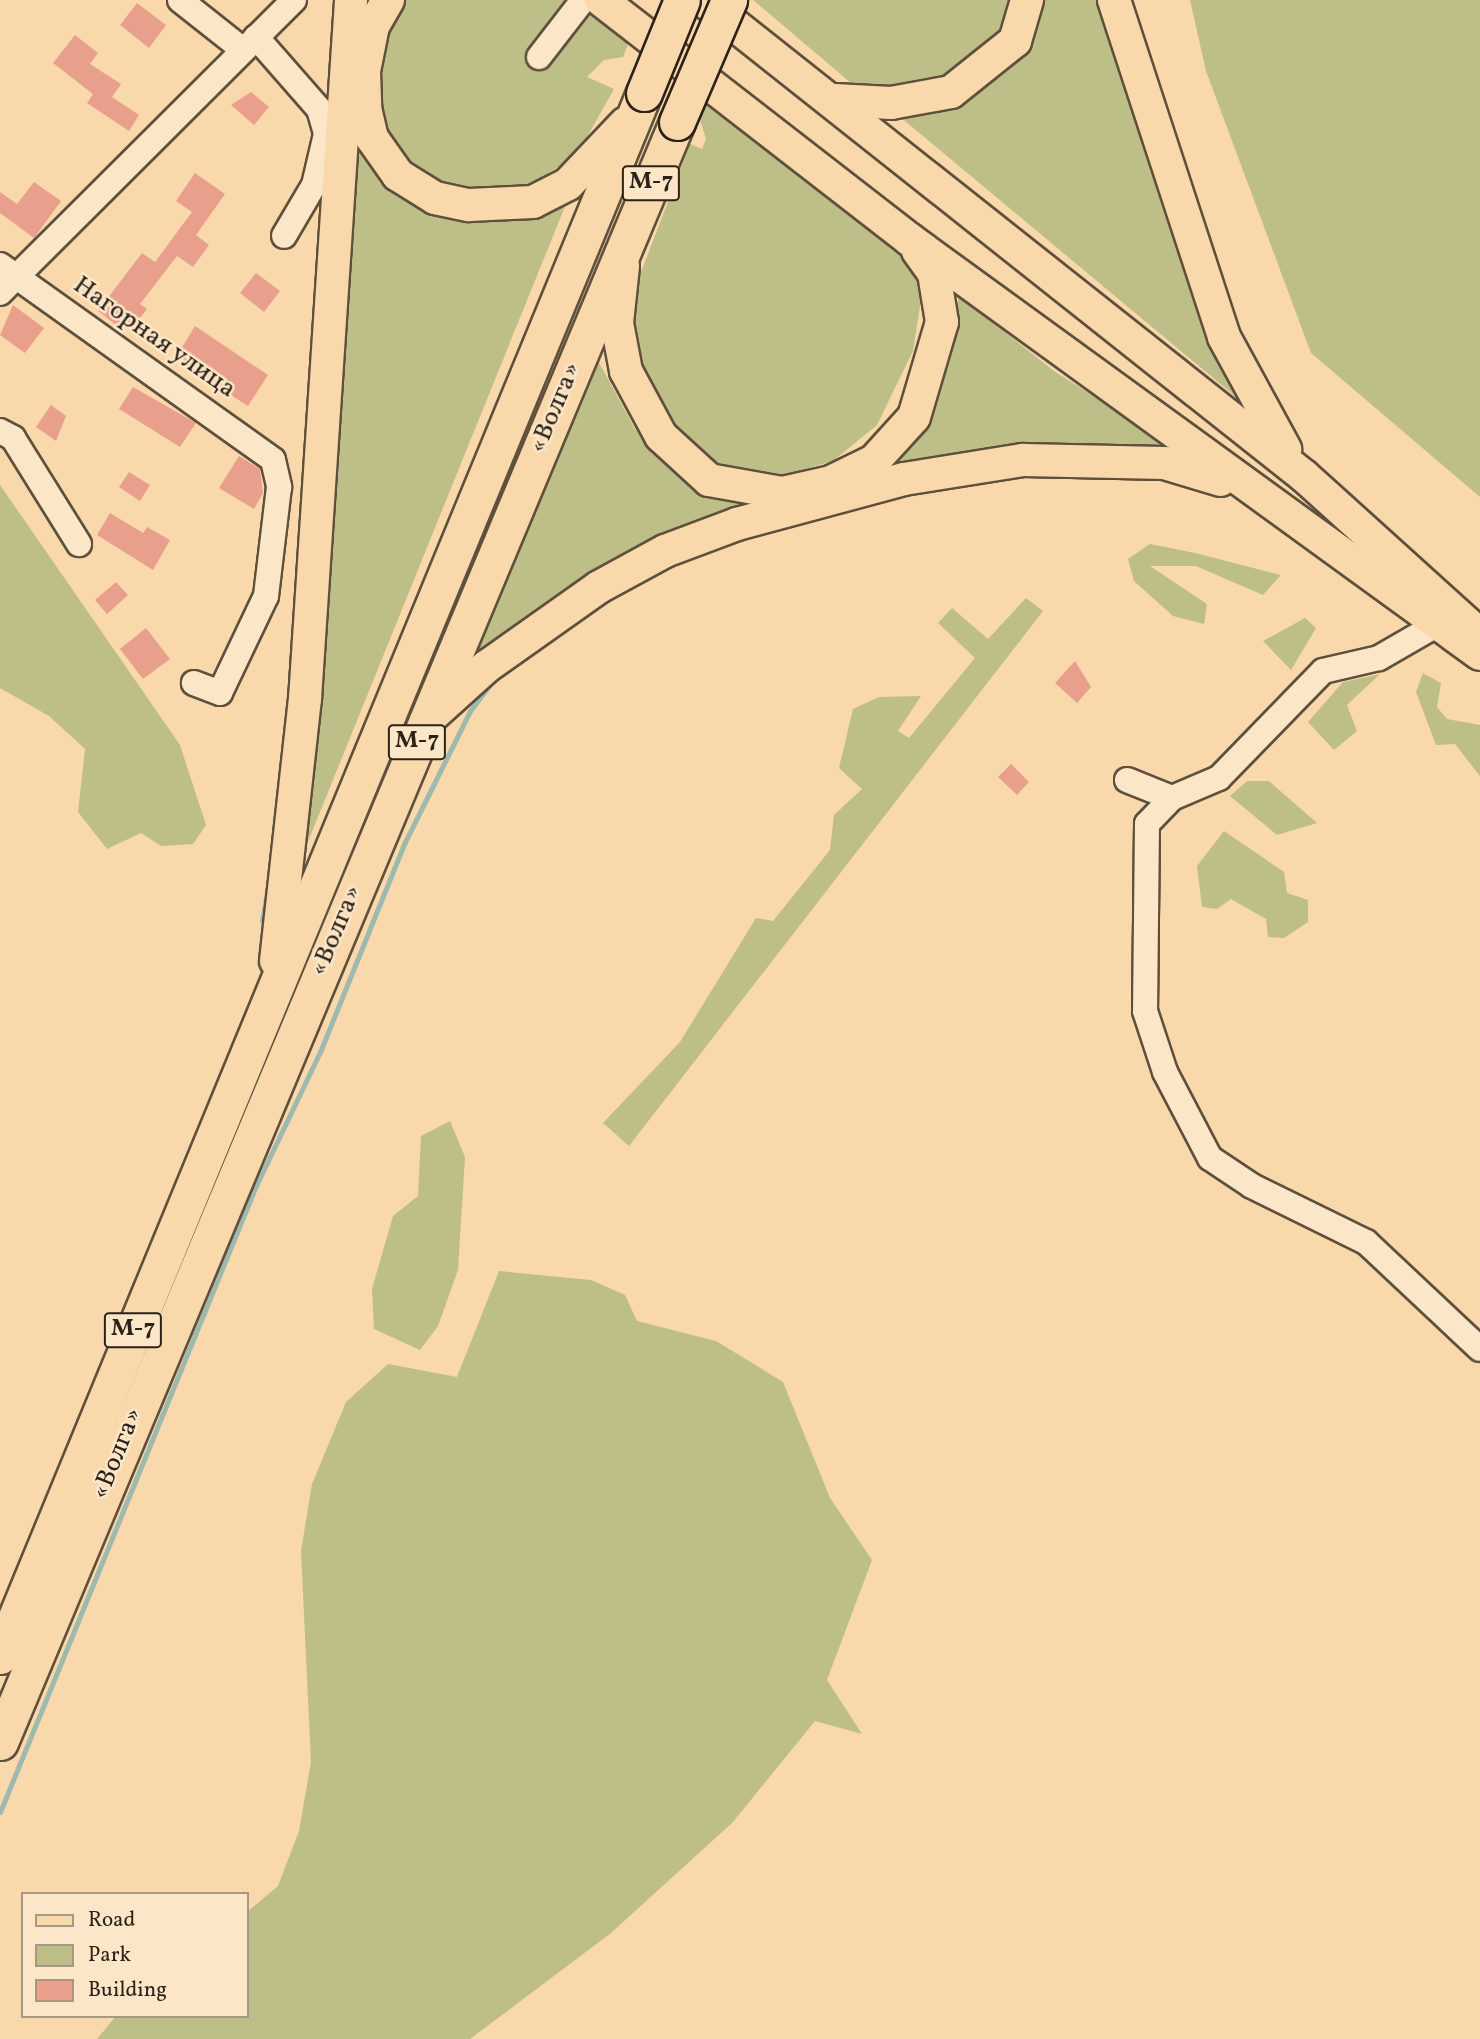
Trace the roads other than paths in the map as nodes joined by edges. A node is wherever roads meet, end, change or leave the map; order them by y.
1 (180, 0) edge
2 (294, 0) edge
3 (351, 0) edge
4 (388, 0) edge
5 (583, 0) edge
6 (601, 0) edge
7 (682, 0) edge
8 (703, 0) edge
9 (729, 0) edge
10 (1027, 0) edge
11 (1114, 0) edge
12 (249, 43) junction
13 (539, 57) dead end
14 (643, 97) junction
15 (835, 100) junction
16 (284, 236) dead end
17 (909, 239) junction
18 (625, 245) junction
19 (5, 278) edge
20 (0, 431) edge
21 (1304, 476) junction
22 (1242, 486) junction
23 (79, 544) dead end
24 (1438, 624) junction
25 (1480, 635) edge
26 (1480, 654) edge
27 (194, 683) dead end
28 (425, 722) junction
29 (1127, 780) dead end
30 (1172, 798) junction
31 (267, 1004) junction
32 (1480, 1349) edge
33 (0, 1656) edge
34 (0, 1742) edge

1 - 12 street
2 - 12 street
3 - 31 main road
4 - 14 main road
5 - 13 street
6 - 17 main road
7 - 14 highway, М-7, bridge
8 - 15 main road
9 - 18 highway, «Волга» / М-7, bridge
10 - 15 main road
11 - 21 main road
12 - 16 street
12 - 19 street
14 - 31 highway, «Волга» / М-7
15 - 21 main road
17 - 18 main road
17 - 22 main road
18 - 28 highway, «Волга» / М-7
19 - 27 street, Нагорная улица
20 - 23 street
21 - 25 main road
22 - 24 main road
22 - 28 main road
24 - 26 main road
24 - 30 street
28 - 34 highway, «Волга» / М-7
29 - 30 street
30 - 32 street
31 - 33 highway, «Волга» / М-7

